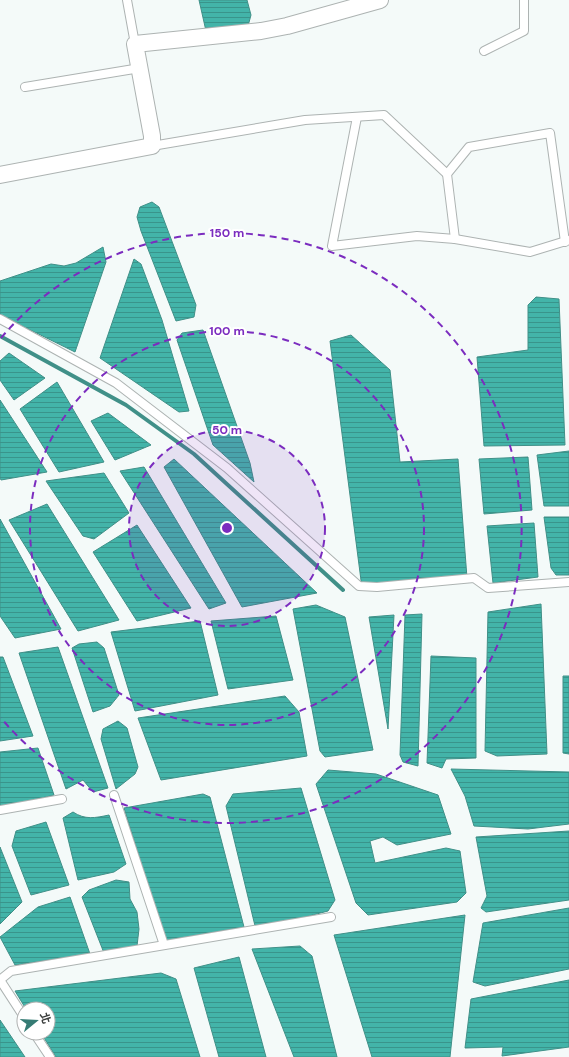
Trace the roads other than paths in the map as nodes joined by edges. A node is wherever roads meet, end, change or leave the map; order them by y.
1 (127, 0) edge
2 (380, 0) edge
3 (524, 0) edge
4 (136, 44) junction
5 (484, 51) dead end
6 (140, 68) junction
7 (25, 87) dead end
8 (357, 117) junction
9 (152, 146) junction
10 (447, 174) junction
11 (0, 175) edge
12 (455, 239) junction
13 (567, 241) edge
14 (0, 319) edge
15 (569, 582) edge
16 (114, 795) dead end
17 (62, 799) dead end
18 (0, 810) edge
19 (332, 917) dead end
20 (164, 945) junction
21 (0, 980) edge
22 (16, 1005) edge
23 (39, 1041) edge
24 (50, 1057) edge

1 - 4 lane
2 - 4 street
3 - 5 lane
4 - 6 street
6 - 7 lane
6 - 9 street
8 - 9 lane
8 - 10 lane
8 - 12 lane
9 - 11 street
10 - 12 lane
10 - 13 lane
12 - 13 lane
14 - 15 lane
16 - 20 lane
17 - 18 lane
19 - 20 lane
20 - 21 lane
21 - 22 lane
23 - 24 lane

